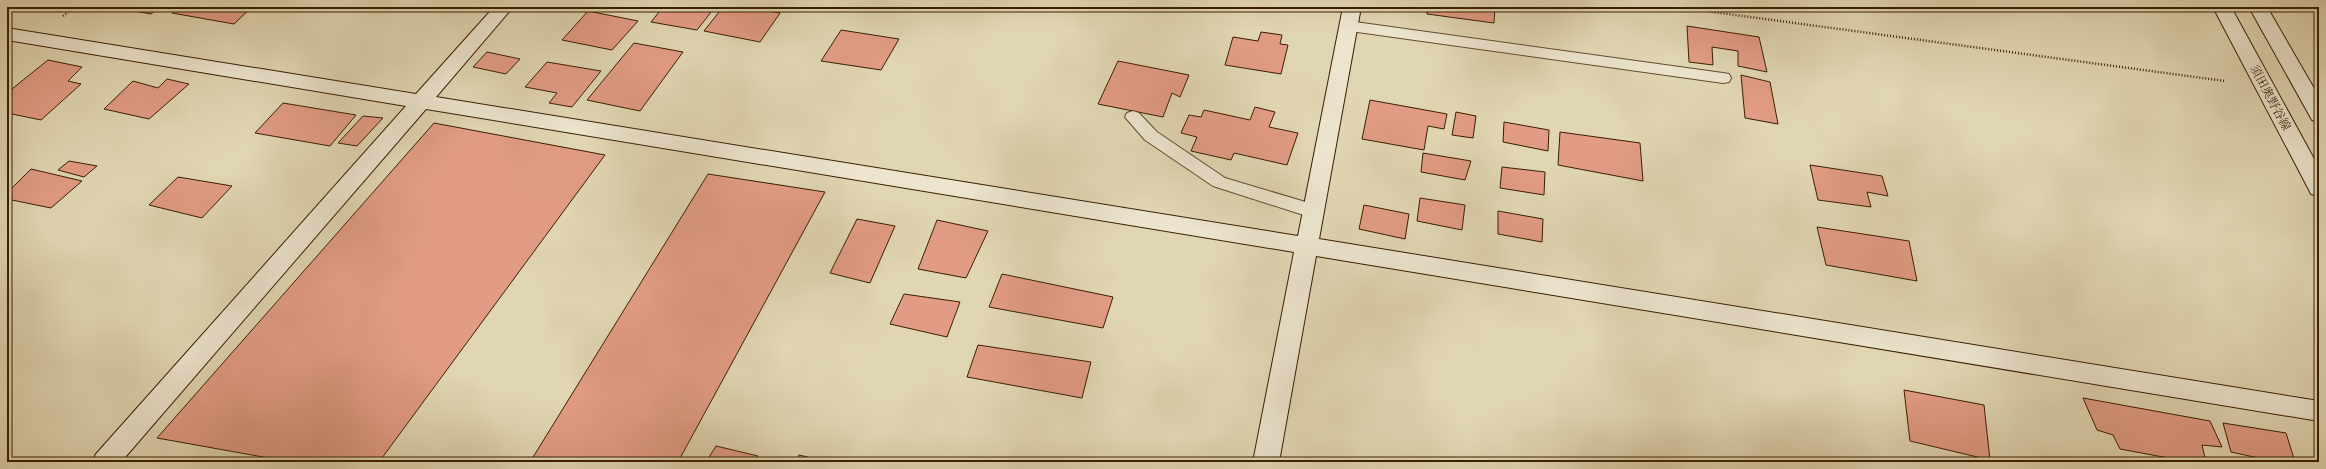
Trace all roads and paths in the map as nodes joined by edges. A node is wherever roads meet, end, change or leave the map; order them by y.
1 (504, 7) edge
2 (1676, 7) edge
3 (2222, 7) edge
4 (2258, 7) edge
5 (1350, 17) edge
6 (7, 34) edge
7 (1722, 78) dead end
8 (2225, 81) dead end
9 (422, 101) junction
10 (2319, 115) edge
11 (1133, 117) dead end
12 (2319, 188) edge
13 (1313, 212) junction
14 (1306, 247) junction
15 (2319, 411) edge
16 (105, 462) edge
17 (1266, 462) edge

1 - 9 street
2 - 8 path
3 - 12 street, 須田奥野谷線
4 - 10 street
5 - 7 lane
5 - 13 street
6 - 9 street
9 - 14 street
9 - 16 street
11 - 13 lane
13 - 14 street
14 - 15 street
14 - 17 street

